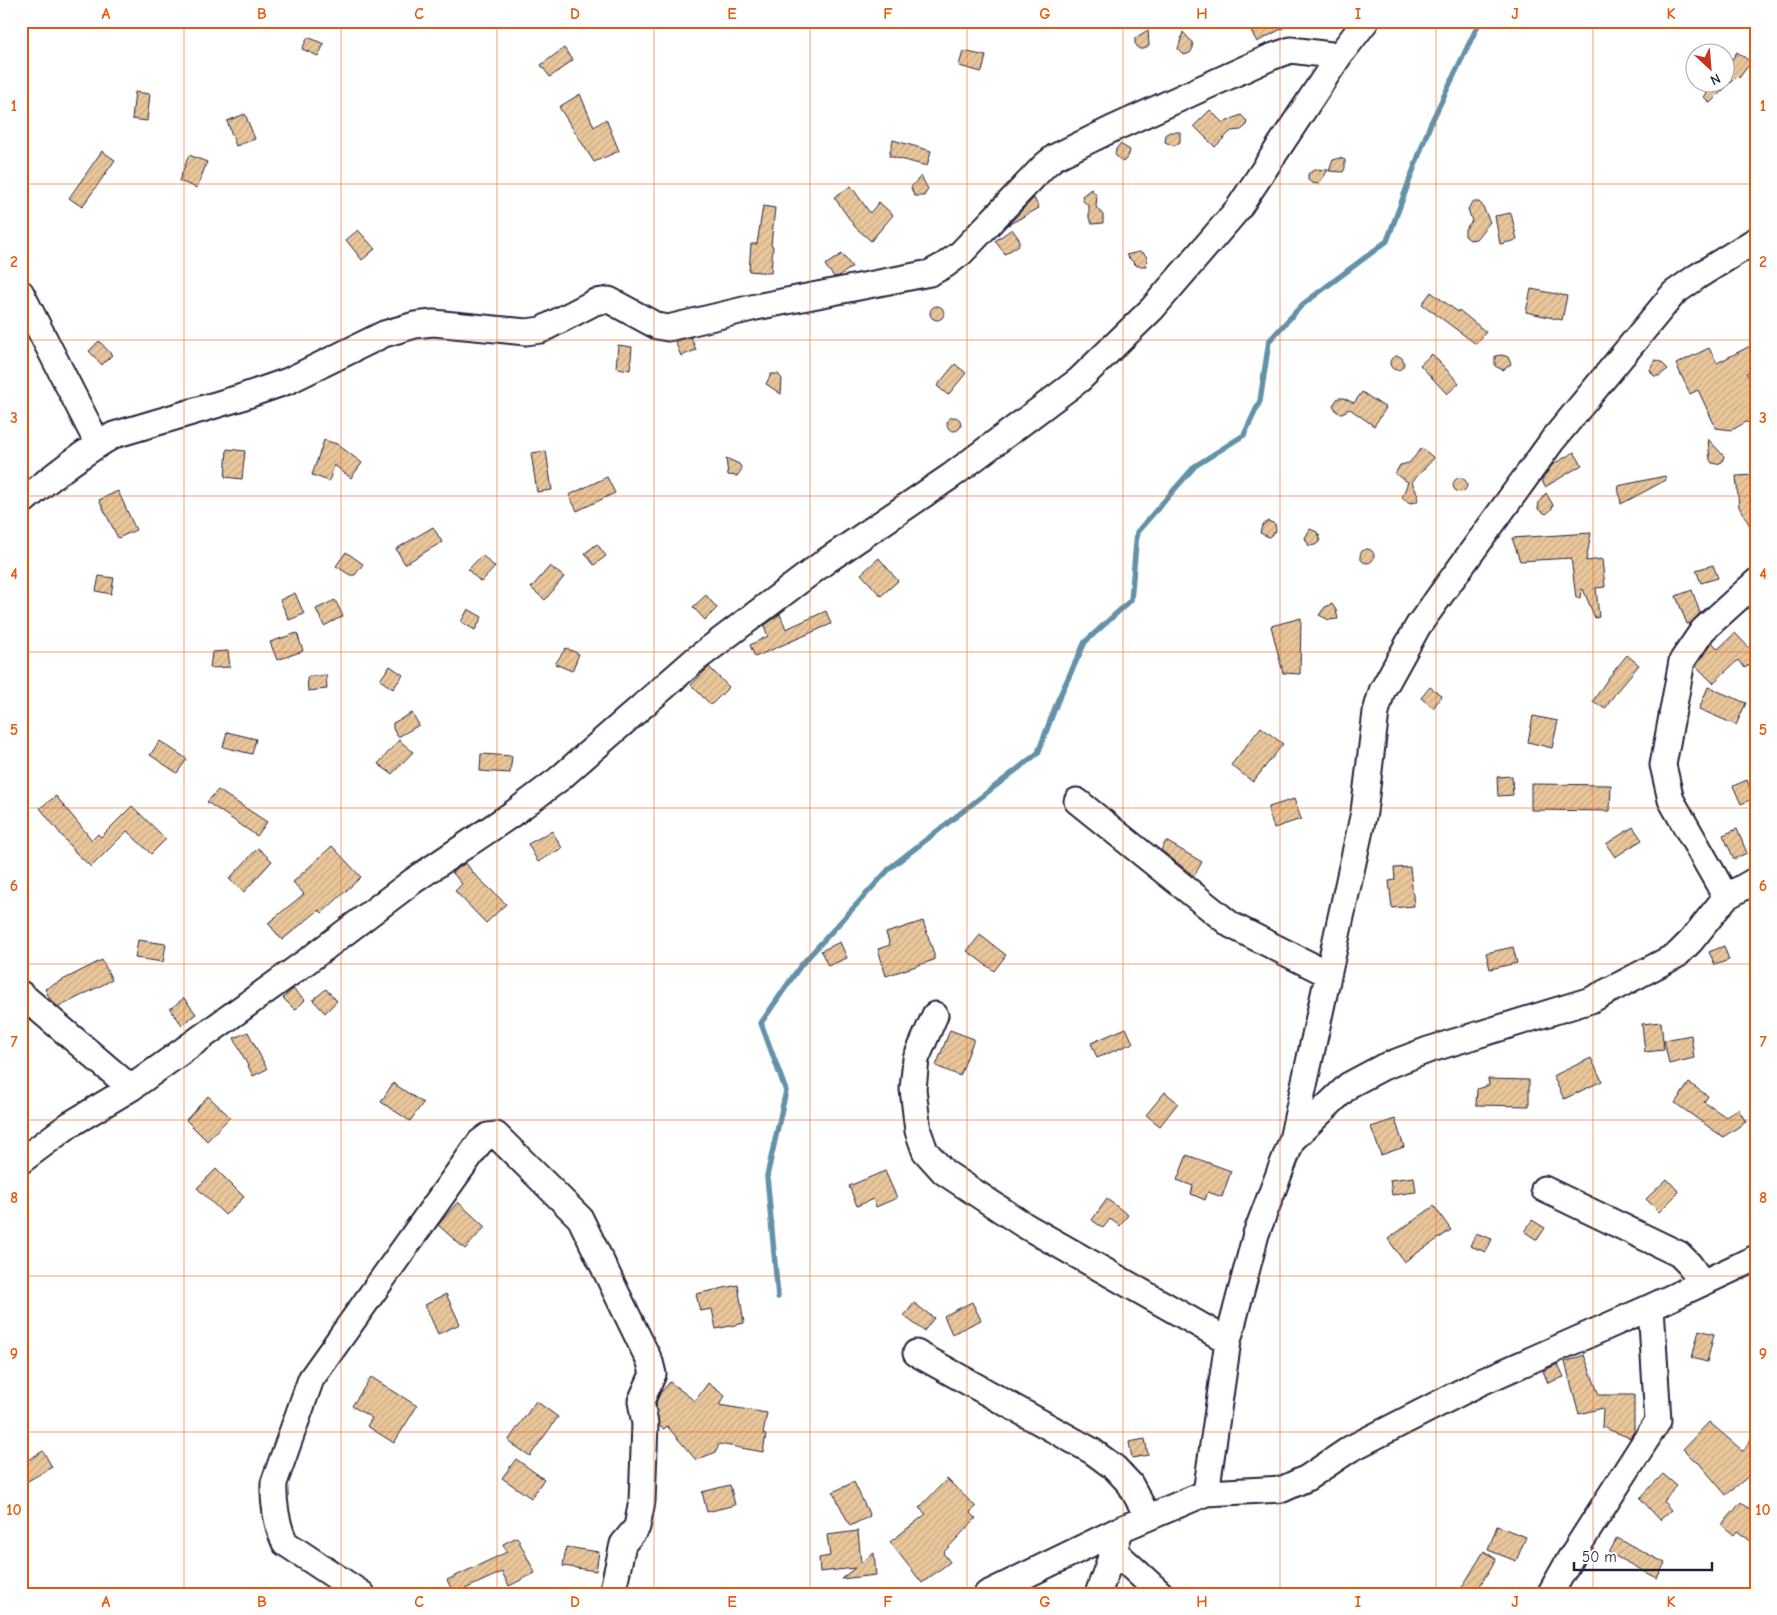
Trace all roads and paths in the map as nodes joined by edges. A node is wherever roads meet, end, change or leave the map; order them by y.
1 (1366, 21) edge
2 (1339, 56) junction
3 (1756, 240) edge
4 (21, 293) edge
5 (98, 444) junction
6 (21, 503) edge
7 (1756, 582) edge
8 (1077, 801) dead end
9 (1756, 880) edge
10 (1726, 896) junction
11 (1328, 974) junction
12 (21, 994) edge
13 (935, 1015) dead end
14 (131, 1088) junction
15 (1292, 1140) junction
16 (21, 1161) edge
17 (1544, 1189) dead end
18 (1756, 1258) edge
19 (1702, 1282) junction
20 (1651, 1307) junction
21 (1228, 1341) junction
22 (916, 1353) dead end
23 (1206, 1493) junction
24 (1148, 1517) junction
25 (1118, 1539) junction
26 (362, 1594) edge
27 (612, 1594) edge
28 (987, 1594) edge
29 (1098, 1594) edge
30 (1161, 1594) edge
31 (1550, 1594) edge

1 - 2 street
2 - 5 street
2 - 14 street
3 - 11 street
4 - 5 street
5 - 6 street
7 - 10 street
8 - 11 street
9 - 10 street
10 - 15 street
11 - 15 street
12 - 14 street
13 - 21 street
14 - 16 street
15 - 21 street
17 - 19 street
18 - 19 street
19 - 20 street
20 - 23 street
20 - 31 street
21 - 23 street
22 - 24 street
23 - 24 street
24 - 25 street
25 - 28 street
25 - 29 street
25 - 30 street
26 - 27 street

